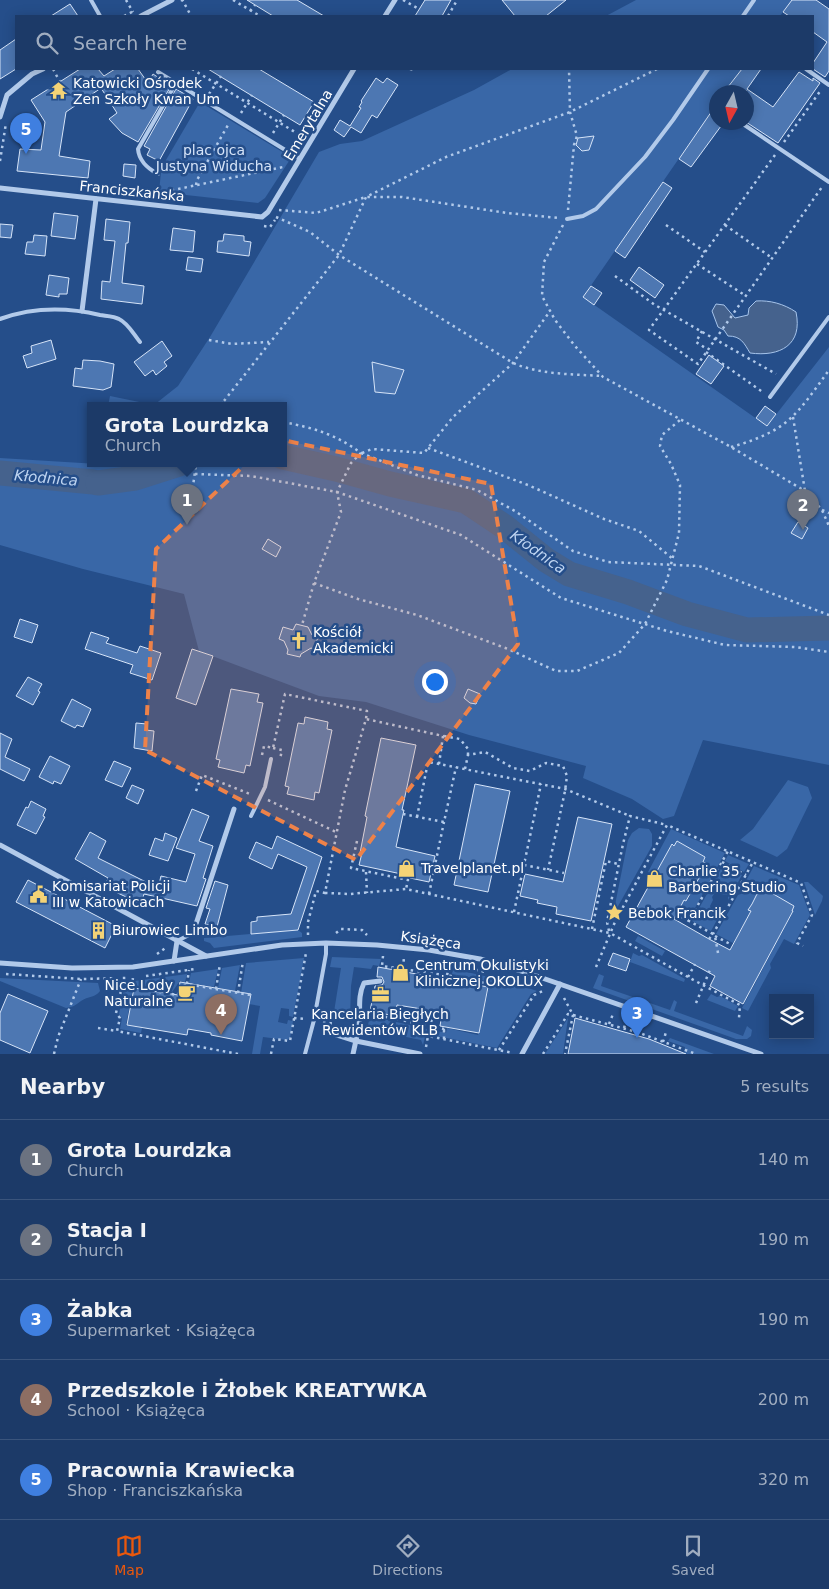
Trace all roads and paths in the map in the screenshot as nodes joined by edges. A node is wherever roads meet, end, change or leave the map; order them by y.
1 (91, 0) edge
2 (126, 0) edge
3 (172, 0) edge
4 (233, 0) edge
5 (395, 0) edge
6 (403, 0) edge
7 (455, 0) edge
8 (754, 0) edge
9 (183, 1) edge
10 (254, 5) dead end
11 (419, 9) dead end
12 (250, 11) junction
13 (99, 15) edge
14 (134, 15) edge
15 (143, 15) edge
16 (189, 15) edge
17 (258, 15) edge
18 (386, 15) edge
19 (449, 15) edge
20 (745, 15) edge
21 (41, 70) edge
22 (53, 70) edge
23 (194, 70) edge
24 (353, 70) edge
25 (569, 70) edge
26 (655, 70) edge
27 (707, 70) edge
28 (807, 70) edge
29 (158, 72) dead end
30 (47, 75) dead end
31 (221, 76) dead end
32 (60, 82) dead end
33 (216, 83) junction
34 (828, 84) edge
35 (172, 90) dead end
36 (252, 95) dead end
37 (205, 101) junction
38 (248, 103) junction
39 (570, 112) junction
40 (7, 114) dead end
41 (284, 115) dead end
42 (0, 117) edge
43 (232, 117) junction
44 (236, 120) junction
45 (279, 122) junction
46 (752, 130) edge
47 (308, 131) dead end
48 (304, 137) junction
49 (268, 140) junction
50 (780, 148) junction
51 (294, 155) junction
52 (300, 160) junction
53 (0, 161) edge
54 (158, 174) dead end
55 (283, 174) dead end
56 (828, 181) edge
57 (196, 185) junction
58 (0, 188) edge
59 (131, 192) dead end
60 (155, 194) junction
61 (183, 197) dead end
62 (366, 197) junction
63 (96, 199) junction
64 (268, 212) junction
65 (262, 216) joint
66 (567, 219) junction
67 (725, 224) junction
68 (666, 225) dead end
69 (705, 252) junction
70 (339, 255) junction
71 (772, 258) junction
72 (696, 264) junction
73 (615, 276) dead end
74 (746, 296) junction
75 (663, 310) junction
76 (82, 311) junction
77 (550, 312) junction
78 (829, 317) edge
79 (0, 319) edge
80 (702, 331) junction
81 (715, 339) junction
82 (209, 340) dead end
83 (140, 342) dead end
84 (270, 342) junction
85 (707, 351) junction
86 (513, 363) junction
87 (829, 370) edge
88 (603, 376) junction
89 (783, 379) junction
90 (770, 397) joint
91 (222, 402) edge
92 (793, 417) junction
93 (681, 420) junction
94 (287, 423) edge
95 (731, 447) junction
96 (428, 448) junction
97 (361, 453) junction
98 (196, 467) edge
99 (195, 474) junction
100 (805, 491) junction
101 (337, 492) junction
102 (190, 508) dead end
103 (822, 510) junction
104 (829, 513) edge
105 (829, 526) edge
106 (673, 559) junction
107 (672, 565) junction
108 (314, 583) junction
109 (829, 615) edge
110 (645, 624) junction
111 (302, 625) dead end
112 (829, 652) edge
113 (366, 718) junction
114 (444, 736) junction
115 (274, 748) junction
116 (262, 755) dead end
117 (468, 756) junction
118 (271, 759) dead end
119 (439, 764) junction
120 (456, 767) junction
121 (278, 768) dead end
122 (465, 769) junction
123 (541, 784) junction
124 (253, 789) dead end
125 (565, 789) junction
126 (196, 791) dead end
127 (271, 793) dead end
128 (250, 794) junction
129 (248, 800) dead end
130 (234, 809) dead end
131 (404, 814) dead end
132 (251, 816) dead end
133 (630, 816) junction
134 (417, 817) junction
135 (444, 822) junction
136 (667, 825) junction
137 (336, 832) junction
138 (357, 841) dead end
139 (0, 845) edge
140 (728, 851) junction
141 (722, 862) junction
142 (753, 862) junction
143 (618, 864) junction
144 (524, 865) junction
145 (548, 870) junction
146 (366, 871) junction
147 (564, 873) dead end
148 (746, 875) junction
149 (406, 890) junction
150 (316, 891) dead end
151 (367, 892) junction
152 (325, 893) junction
153 (429, 894) junction
154 (514, 912) junction
155 (676, 914) dead end
156 (689, 922) junction
157 (592, 929) junction
158 (193, 933) joint
159 (610, 933) junction
160 (307, 935) dead end
161 (714, 935) junction
162 (709, 939) dead end
163 (177, 941) junction
164 (326, 943) junction
165 (305, 944) junction
166 (732, 946) dead end
167 (803, 946) dead end
168 (718, 953) dead end
169 (306, 954) junction
170 (326, 954) junction
171 (299, 955) dead end
172 (376, 955) dead end
173 (206, 956) junction
174 (383, 956) junction
175 (390, 956) dead end
176 (397, 957) dead end
177 (404, 957) junction
178 (420, 959) junction
179 (249, 960) dead end
180 (428, 960) dead end
181 (174, 961) junction
182 (243, 961) junction
183 (236, 962) dead end
184 (0, 963) edge
185 (228, 963) dead end
186 (442, 963) dead end
187 (220, 964) junction
188 (450, 964) junction
189 (695, 964) dead end
190 (456, 965) dead end
191 (214, 966) dead end
192 (463, 967) dead end
193 (596, 967) dead end
194 (198, 968) dead end
195 (403, 968) junction
196 (190, 970) junction
197 (418, 970) junction
198 (710, 970) dead end
199 (489, 972) dead end
200 (447, 975) junction
201 (142, 976) dead end
202 (688, 977) junction
203 (82, 979) dead end
204 (106, 979) dead end
205 (380, 981) dead end
206 (187, 984) junction
207 (489, 984) dead end
208 (560, 984) junction
209 (702, 985) junction
210 (132, 987) junction
211 (538, 987) dead end
212 (216, 989) junction
213 (545, 990) junction
214 (238, 993) junction
215 (555, 993) junction
216 (250, 995) dead end
217 (572, 999) dead end
218 (696, 1003) dead end
219 (416, 1008) dead end
220 (372, 1014) dead end
221 (573, 1015) junction
222 (739, 1018) dead end
223 (627, 1019) junction
224 (325, 1022) dead end
225 (335, 1024) dead end
226 (609, 1024) junction
227 (641, 1024) junction
228 (431, 1026) junction
229 (650, 1026) dead end
230 (98, 1028) dead end
231 (624, 1028) junction
232 (658, 1029) dead end
233 (118, 1031) junction
234 (638, 1033) junction
235 (334, 1034) dead end
236 (428, 1036) junction
237 (444, 1039) junction
238 (356, 1041) junction
239 (663, 1042) junction
240 (499, 1050) junction
241 (54, 1054) edge
242 (238, 1054) edge
243 (271, 1054) edge
244 (304, 1054) edge
245 (353, 1054) edge
246 (420, 1054) edge
247 (424, 1054) edge
248 (520, 1054) edge
249 (543, 1054) edge
250 (566, 1054) edge
251 (696, 1054) edge
252 (761, 1054) edge

1 - 13 lane
2 - 14 path
3 - 15 street
4 - 12 path
5 - 18 street
6 - 11 path
7 - 19 path
8 - 20 lane
9 - 16 path
10 - 12 path
12 - 17 path
21 - 42 street
22 - 30 path
22 - 32 path
23 - 33 path
24 - 52 street, Emerytalna
25 - 39 path
26 - 39 path
27 - 66 lane
28 - 34 lane
29 - 37 lane
31 - 33 path
33 - 37 path
33 - 38 path
34 - 50 path
35 - 54 lane
36 - 38 path
37 - 43 lane
38 - 44 path
38 - 45 path
39 - 62 path
39 - 66 path
40 - 53 path
41 - 45 path
43 - 44 lane
43 - 57 path
44 - 49 lane
45 - 48 path
45 - 49 path
46 - 50 lane
47 - 48 path
48 - 51 path
49 - 51 lane
50 - 56 lane
50 - 67 path
51 - 52 lane
52 - 64 street, Emerytalna
55 - 57 path
56 - 71 path
57 - 60 path
58 - 63 street, Franciszkańska
59 - 60 path
60 - 61 path
62 - 64 path
62 - 66 path
62 - 70 path
63 - 65 street, Franciszkańska
63 - 76 street
64 - 65 street, Emerytalna
64 - 70 path
66 - 77 path
67 - 69 path
67 - 71 path
68 - 69 path
69 - 72 path
70 - 84 path
70 - 86 path
71 - 74 path
72 - 74 path
72 - 75 path
73 - 75 path
74 - 81 path
75 - 80 path
75 - 85 path
76 - 79 lane
76 - 83 lane
77 - 86 path
77 - 88 path
78 - 89 lane
80 - 81 path
80 - 85 path
81 - 85 path
81 - 89 path
82 - 84 path
84 - 91 path
85 - 90 path
86 - 88 path
86 - 96 path
87 - 92 path
88 - 93 path
89 - 90 lane
92 - 95 path
92 - 100 path
93 - 95 path
93 - 106 path
94 - 97 path
95 - 100 path
96 - 97 path
96 - 106 path
97 - 101 path
97 - 107 path
98 - 99 path
99 - 101 path
99 - 102 path
100 - 103 path
101 - 108 path
101 - 110 path
103 - 104 path
103 - 105 path
106 - 107 path
107 - 109 path
107 - 110 path
108 - 110 path
108 - 111 path
110 - 112 path
113 - 114 path
113 - 115 path
113 - 137 path
114 - 117 path
114 - 119 path
115 - 116 path
115 - 121 path
117 - 122 path
117 - 125 path
118 - 132 lane
119 - 120 path
119 - 134 path
120 - 122 path
120 - 135 path
122 - 123 path
123 - 125 path
123 - 144 path
124 - 128 path
125 - 133 path
125 - 145 path
126 - 128 path
127 - 137 path
128 - 129 path
130 - 158 street
131 - 134 path
133 - 136 path
133 - 143 path
134 - 135 path
135 - 153 path
136 - 140 path
136 - 159 path
137 - 152 path
138 - 146 path
139 - 163 street
140 - 141 path
140 - 142 path
141 - 148 path
141 - 156 path
142 - 148 path
142 - 167 path
143 - 157 path
143 - 159 path
144 - 145 path
144 - 154 path
145 - 147 path
146 - 149 path
146 - 151 path
148 - 161 path
149 - 151 path
149 - 153 path
150 - 152 path
151 - 152 path
153 - 154 path
154 - 157 path
155 - 156 path
156 - 161 path
157 - 159 path
158 - 163 lane
159 - 193 path
159 - 202 path
160 - 165 path
161 - 162 path
161 - 166 path
161 - 168 path
163 - 173 street
163 - 181 street
164 - 165 street, Książęca
164 - 170 lane
164 - 208 street, Książęca
165 - 169 path
165 - 173 street, Książęca
169 - 170 path
169 - 171 path
169 - 243 path
170 - 244 lane
172 - 174 path
173 - 181 street, Książęca
174 - 175 path
174 - 195 path
176 - 177 path
177 - 178 path
177 - 195 path
178 - 180 path
178 - 197 path
179 - 182 path
181 - 184 street, Książęca
182 - 183 path
182 - 214 path
185 - 187 path
186 - 188 path
187 - 191 path
187 - 212 path
188 - 190 path
188 - 200 path
189 - 202 path
192 - 199 path
194 - 196 path
195 - 197 path
196 - 201 path
196 - 206 path
197 - 200 path
198 - 209 path
200 - 207 path
202 - 209 path
203 - 241 path
204 - 210 path
205 - 238 street
206 - 210 path
206 - 212 path
208 - 215 street
208 - 252 street, Książęca
209 - 218 path
209 - 222 path
210 - 233 path
211 - 213 path
212 - 214 path
213 - 215 path
213 - 240 path
214 - 216 path
215 - 248 street
217 - 221 path
219 - 228 path
220 - 228 path
221 - 226 path
221 - 249 path
221 - 250 path
223 - 226 path
223 - 227 path
223 - 231 path
224 - 225 path
226 - 231 path
227 - 229 path
227 - 234 path
228 - 236 path
228 - 237 path
230 - 233 path
231 - 234 path
232 - 239 path
233 - 242 path
234 - 239 path
235 - 238 street
236 - 237 path
236 - 247 path
237 - 240 path
238 - 245 street
238 - 246 street
239 - 251 path
240 - 248 path

